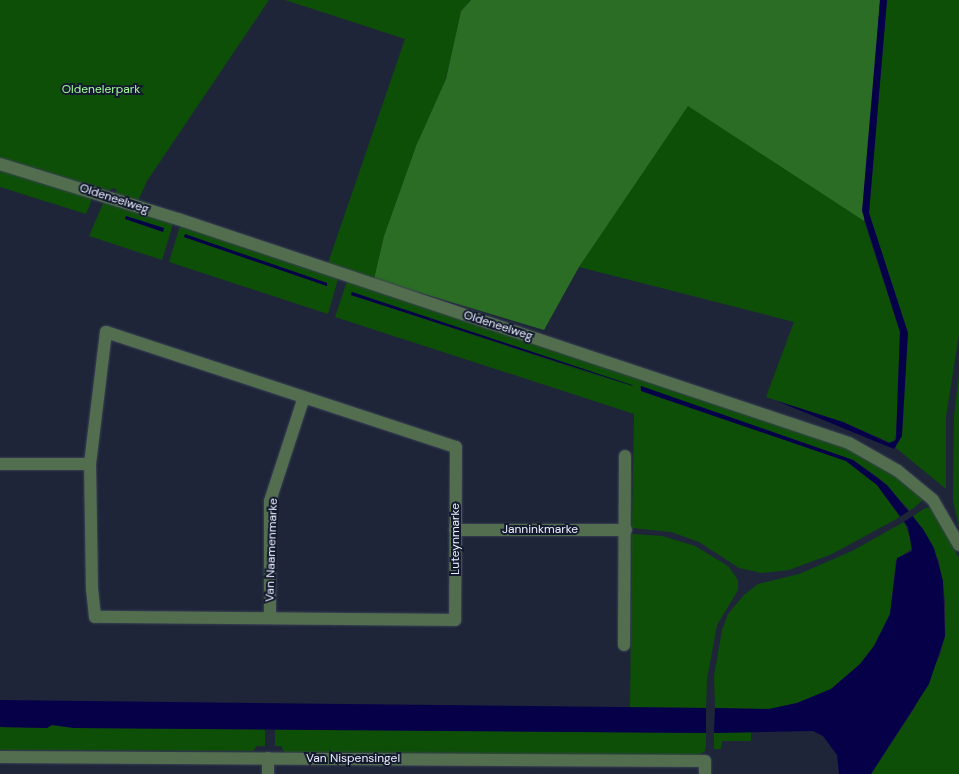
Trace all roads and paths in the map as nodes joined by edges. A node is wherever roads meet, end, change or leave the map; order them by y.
1 (0, 164) edge
2 (304, 397) junction
3 (625, 456) dead end
4 (0, 464) edge
5 (90, 464) junction
6 (455, 530) junction
7 (626, 530) junction
8 (959, 544) edge
9 (270, 618) junction
10 (624, 644) dead end
11 (0, 757) edge
12 (268, 758) junction
13 (705, 768) edge
14 (268, 774) edge

1 - 8 street, Oldeneelweg
2 - 5 street, Luteynmarke
2 - 6 street, Luteynmarke
2 - 9 street, Van Naamenmarke
3 - 7 street
4 - 5 street
5 - 9 street, Luteynmarke
6 - 7 street, Janninkmarke
6 - 9 street, Luteynmarke
7 - 10 street
11 - 12 street, Van Nispensingel
12 - 13 street, Van Nispensingel
12 - 14 street

